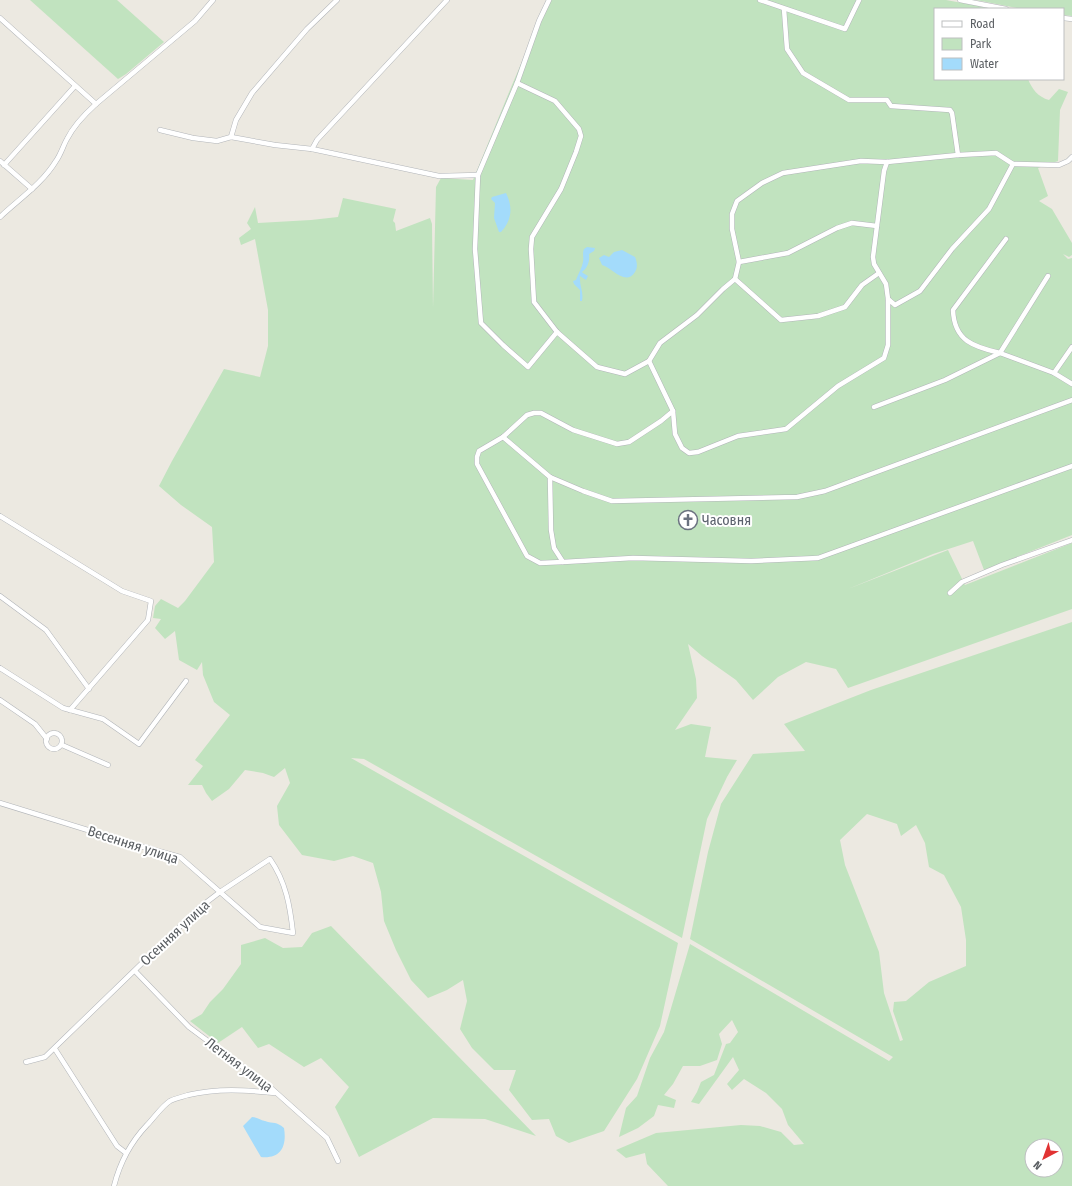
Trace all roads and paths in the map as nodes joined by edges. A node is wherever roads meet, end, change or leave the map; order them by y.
1 (213, 0) edge
2 (337, 0) edge
3 (447, 0) edge
4 (549, 0) edge
5 (760, 0) edge
6 (859, 0) edge
7 (960, 0) edge
8 (1001, 8) edge
9 (784, 9) junction
10 (0, 18) edge
11 (517, 82) junction
12 (75, 86) junction
13 (96, 104) junction
14 (160, 130) dead end
15 (231, 137) junction
16 (312, 149) junction
17 (958, 155) junction
18 (1072, 157) edge
19 (887, 162) junction
20 (2, 163) edge
21 (1013, 164) junction
22 (478, 175) junction
23 (32, 189) junction
24 (0, 217) edge
25 (877, 226) junction
26 (1006, 239) dead end
27 (739, 262) junction
28 (879, 273) junction
29 (1048, 276) dead end
30 (736, 279) junction
31 (888, 299) junction
32 (557, 332) junction
33 (1072, 347) edge
34 (1000, 353) junction
35 (649, 361) junction
36 (1054, 374) junction
37 (1072, 384) edge
38 (1072, 400) edge
39 (874, 407) dead end
40 (673, 411) junction
41 (502, 437) junction
42 (1072, 466) edge
43 (550, 477) junction
44 (0, 516) edge
45 (1072, 540) edge
46 (563, 562) junction
47 (950, 593) dead end
48 (0, 596) edge
49 (0, 668) edge
50 (186, 680) dead end
51 (89, 689) junction
52 (0, 700) edge
53 (70, 710) junction
54 (46, 739) junction
55 (62, 745) junction
56 (108, 764) dead end
57 (0, 803) edge
58 (220, 892) junction
59 (293, 933) joint
60 (135, 971) junction
61 (55, 1049) junction
62 (26, 1062) dead end
63 (276, 1092) junction
64 (126, 1153) junction
65 (338, 1161) dead end
66 (114, 1186) edge

1 - 13 street
2 - 15 street
3 - 16 street
4 - 11 street
5 - 9 street
6 - 9 street
7 - 8 street
9 - 17 street
10 - 12 street
11 - 22 street
11 - 32 street
12 - 13 street
12 - 20 street
13 - 23 street
14 - 15 street
15 - 16 street
16 - 22 street
17 - 19 street
17 - 21 street
18 - 21 street
19 - 25 street
19 - 27 street
20 - 23 street
21 - 31 street
22 - 32 street
23 - 24 street
25 - 27 street
25 - 28 street
26 - 34 street
27 - 30 street
28 - 30 street
28 - 31 street
29 - 34 street
30 - 35 street
31 - 40 street
32 - 35 street
33 - 36 street
34 - 36 street
34 - 39 street
35 - 40 street
36 - 37 street
38 - 43 street
40 - 41 street
41 - 43 street
41 - 46 street
42 - 46 street
43 - 46 street
44 - 51 street
45 - 47 street
48 - 51 street
49 - 53 street
50 - 53 street
51 - 53 street
52 - 54 street
54 - 55 street
54 - 55 street
55 - 56 street
57 - 58 street, Весенняя улица
58 - 59 street, Весенняя улица
58 - 59 street, Осенняя улица
58 - 60 street, Осенняя улица
60 - 61 street, Осенняя улица
60 - 63 street, Летняя улица
61 - 62 street, Осенняя улица
61 - 64 street
63 - 64 street
63 - 65 street, Летняя улица
64 - 66 street

